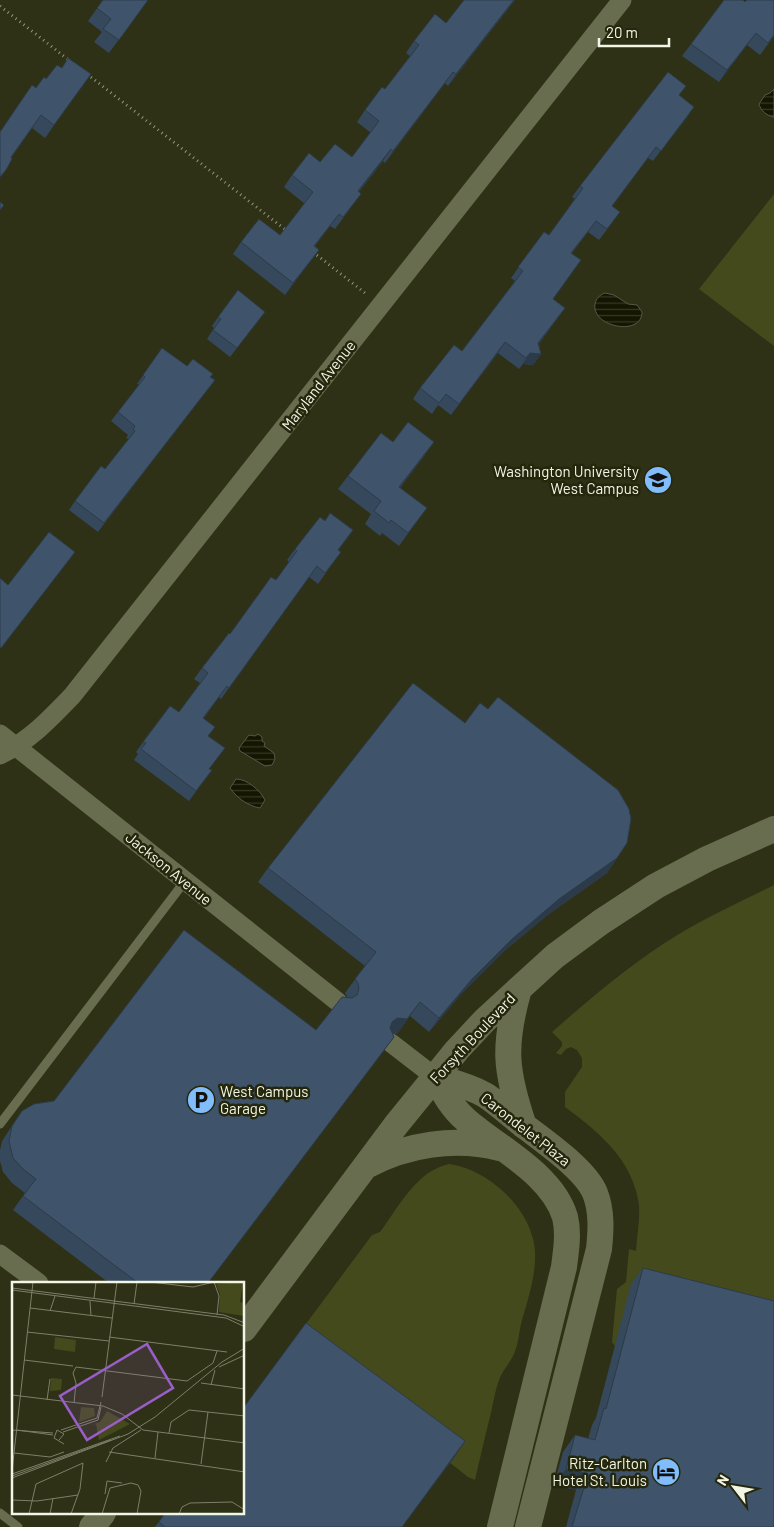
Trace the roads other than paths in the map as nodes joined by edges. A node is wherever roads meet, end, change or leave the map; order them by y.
1 (622, 0) edge
2 (0, 734) edge
3 (8, 751) edge
4 (774, 829) edge
5 (185, 881) junction
6 (518, 988) junction
7 (338, 1002) edge
8 (392, 1043) edge
9 (435, 1077) junction
10 (0, 1124) edge
11 (524, 1126) junction
12 (503, 1149) junction
13 (364, 1167) junction
14 (0, 1254) edge
15 (38, 1282) edge
16 (245, 1327) edge
17 (558, 1352) junction
18 (0, 1513) edge
19 (102, 1514) edge
20 (18, 1527) edge
21 (92, 1527) edge
22 (500, 1527) edge
23 (528, 1527) edge

1 - 3 street, Maryland Avenue
2 - 3 street, Jackson Avenue
3 - 5 street, Jackson Avenue
4 - 6 street, Forsyth Boulevard
5 - 7 street, Jackson Avenue
5 - 10 lane
6 - 9 street, Forsyth Boulevard
6 - 11 street
8 - 9 street
9 - 11 street, Carondelet Plaza
9 - 12 street, Carondelet Plaza
9 - 13 street, Forsyth Boulevard
11 - 17 street, Carondelet Plaza
12 - 13 street
12 - 17 street, Carondelet Plaza
13 - 16 street, Forsyth Boulevard
14 - 15 street
17 - 22 street, Carondelet Plaza
17 - 23 street, Carondelet Plaza
18 - 20 lane
19 - 21 street

